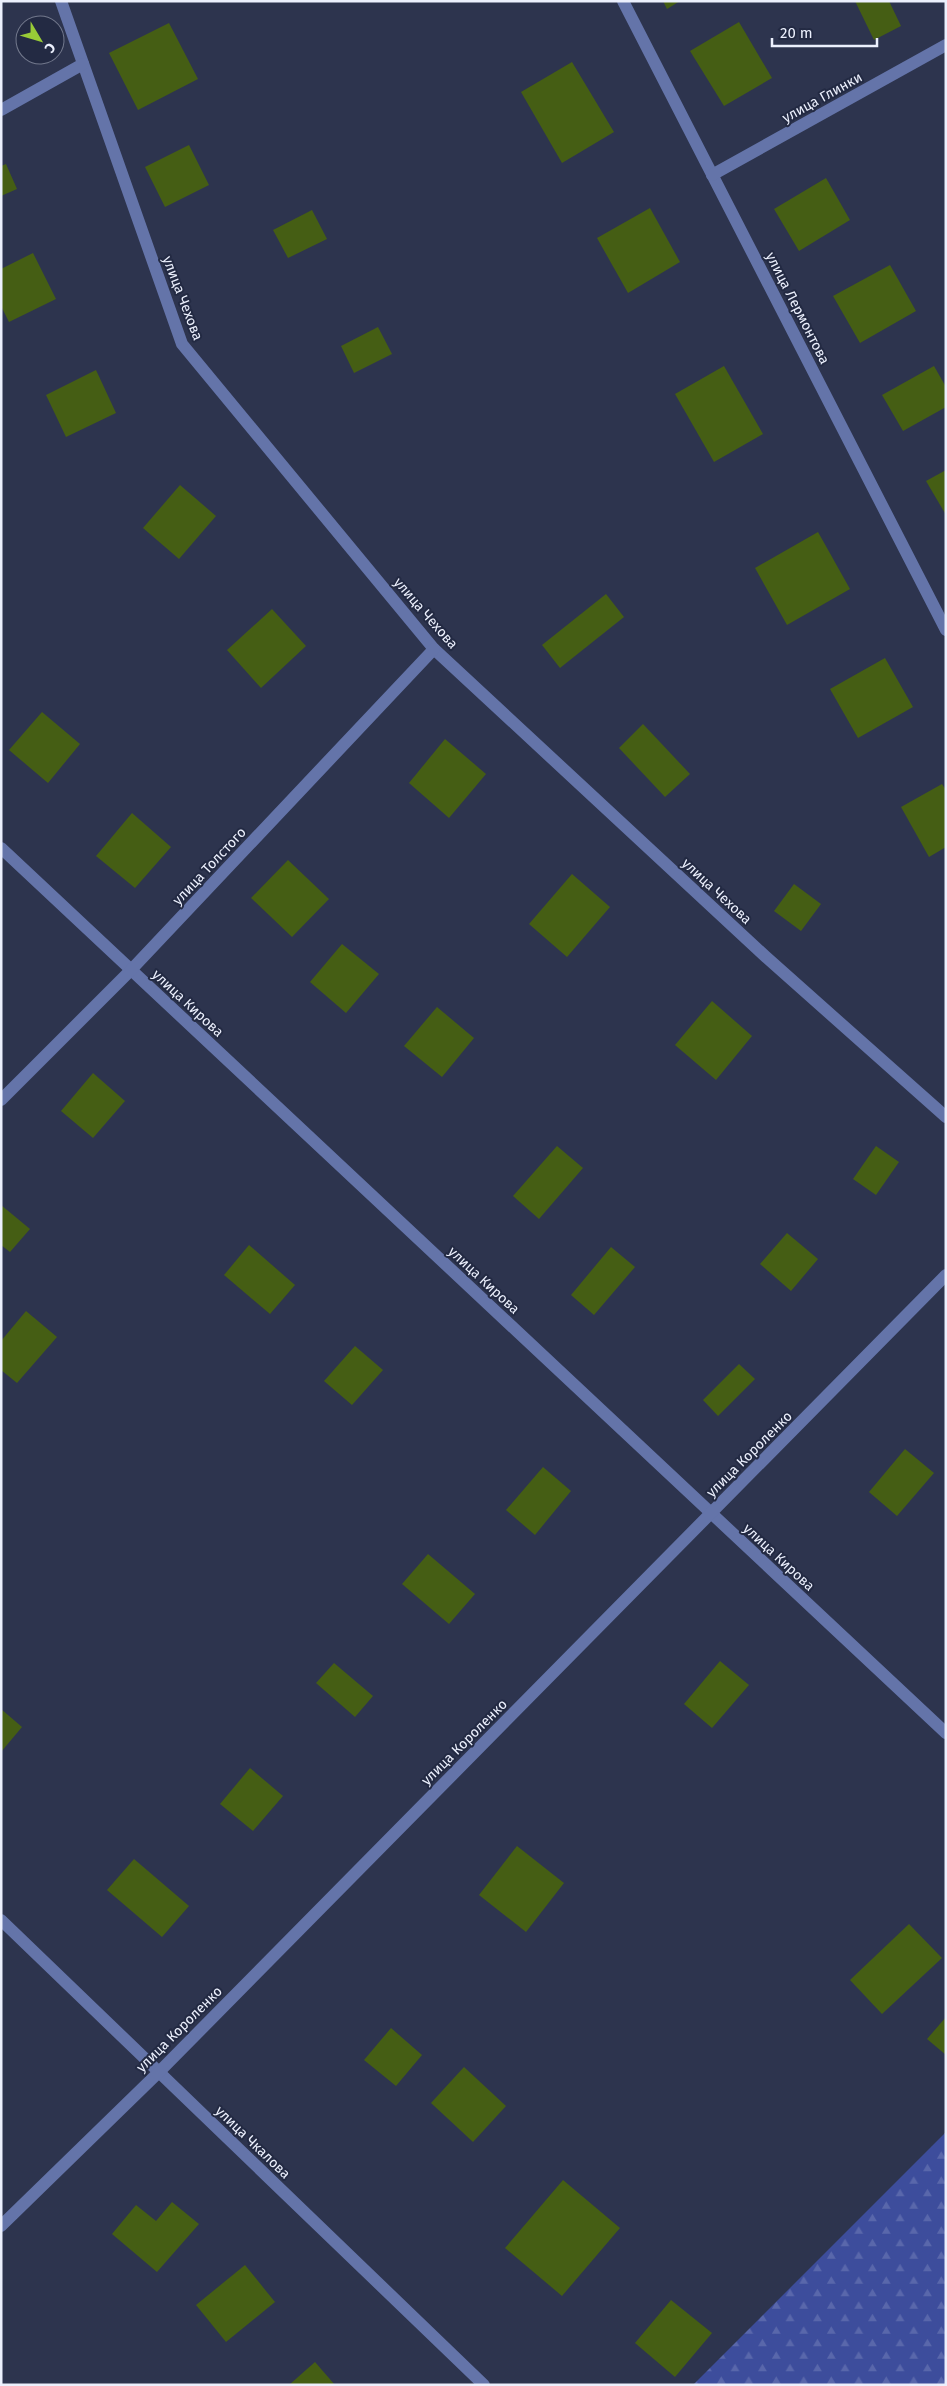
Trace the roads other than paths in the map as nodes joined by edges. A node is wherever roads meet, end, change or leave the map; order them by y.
1 (61, 1) edge
2 (623, 1) edge
3 (946, 45) edge
4 (83, 64) junction
5 (1, 110) edge
6 (712, 175) junction
7 (946, 630) edge
8 (434, 649) junction
9 (1, 848) edge
10 (131, 970) junction
11 (1, 1100) edge
12 (946, 1117) edge
13 (946, 1275) edge
14 (711, 1513) junction
15 (946, 1733) edge
16 (1, 1920) edge
17 (159, 2072) junction
18 (1, 2226) edge
19 (484, 2385) edge

1 - 4 street, улица Чехова
2 - 6 street, улица Лермонтова
3 - 6 street, улица Глинки
4 - 5 street
4 - 8 street, улица Чехова
6 - 7 street, улица Лермонтова
8 - 10 street, улица Толстого
8 - 12 street, улица Чехова
9 - 10 street, улица Кирова
10 - 11 street, улица Толстого
10 - 14 street, улица Кирова
13 - 14 street, улица Короленко
14 - 15 street, улица Кирова
14 - 17 street, улица Короленко
16 - 17 street, улица Чкалова
17 - 18 street, улица Короленко
17 - 19 street, улица Чкалова

